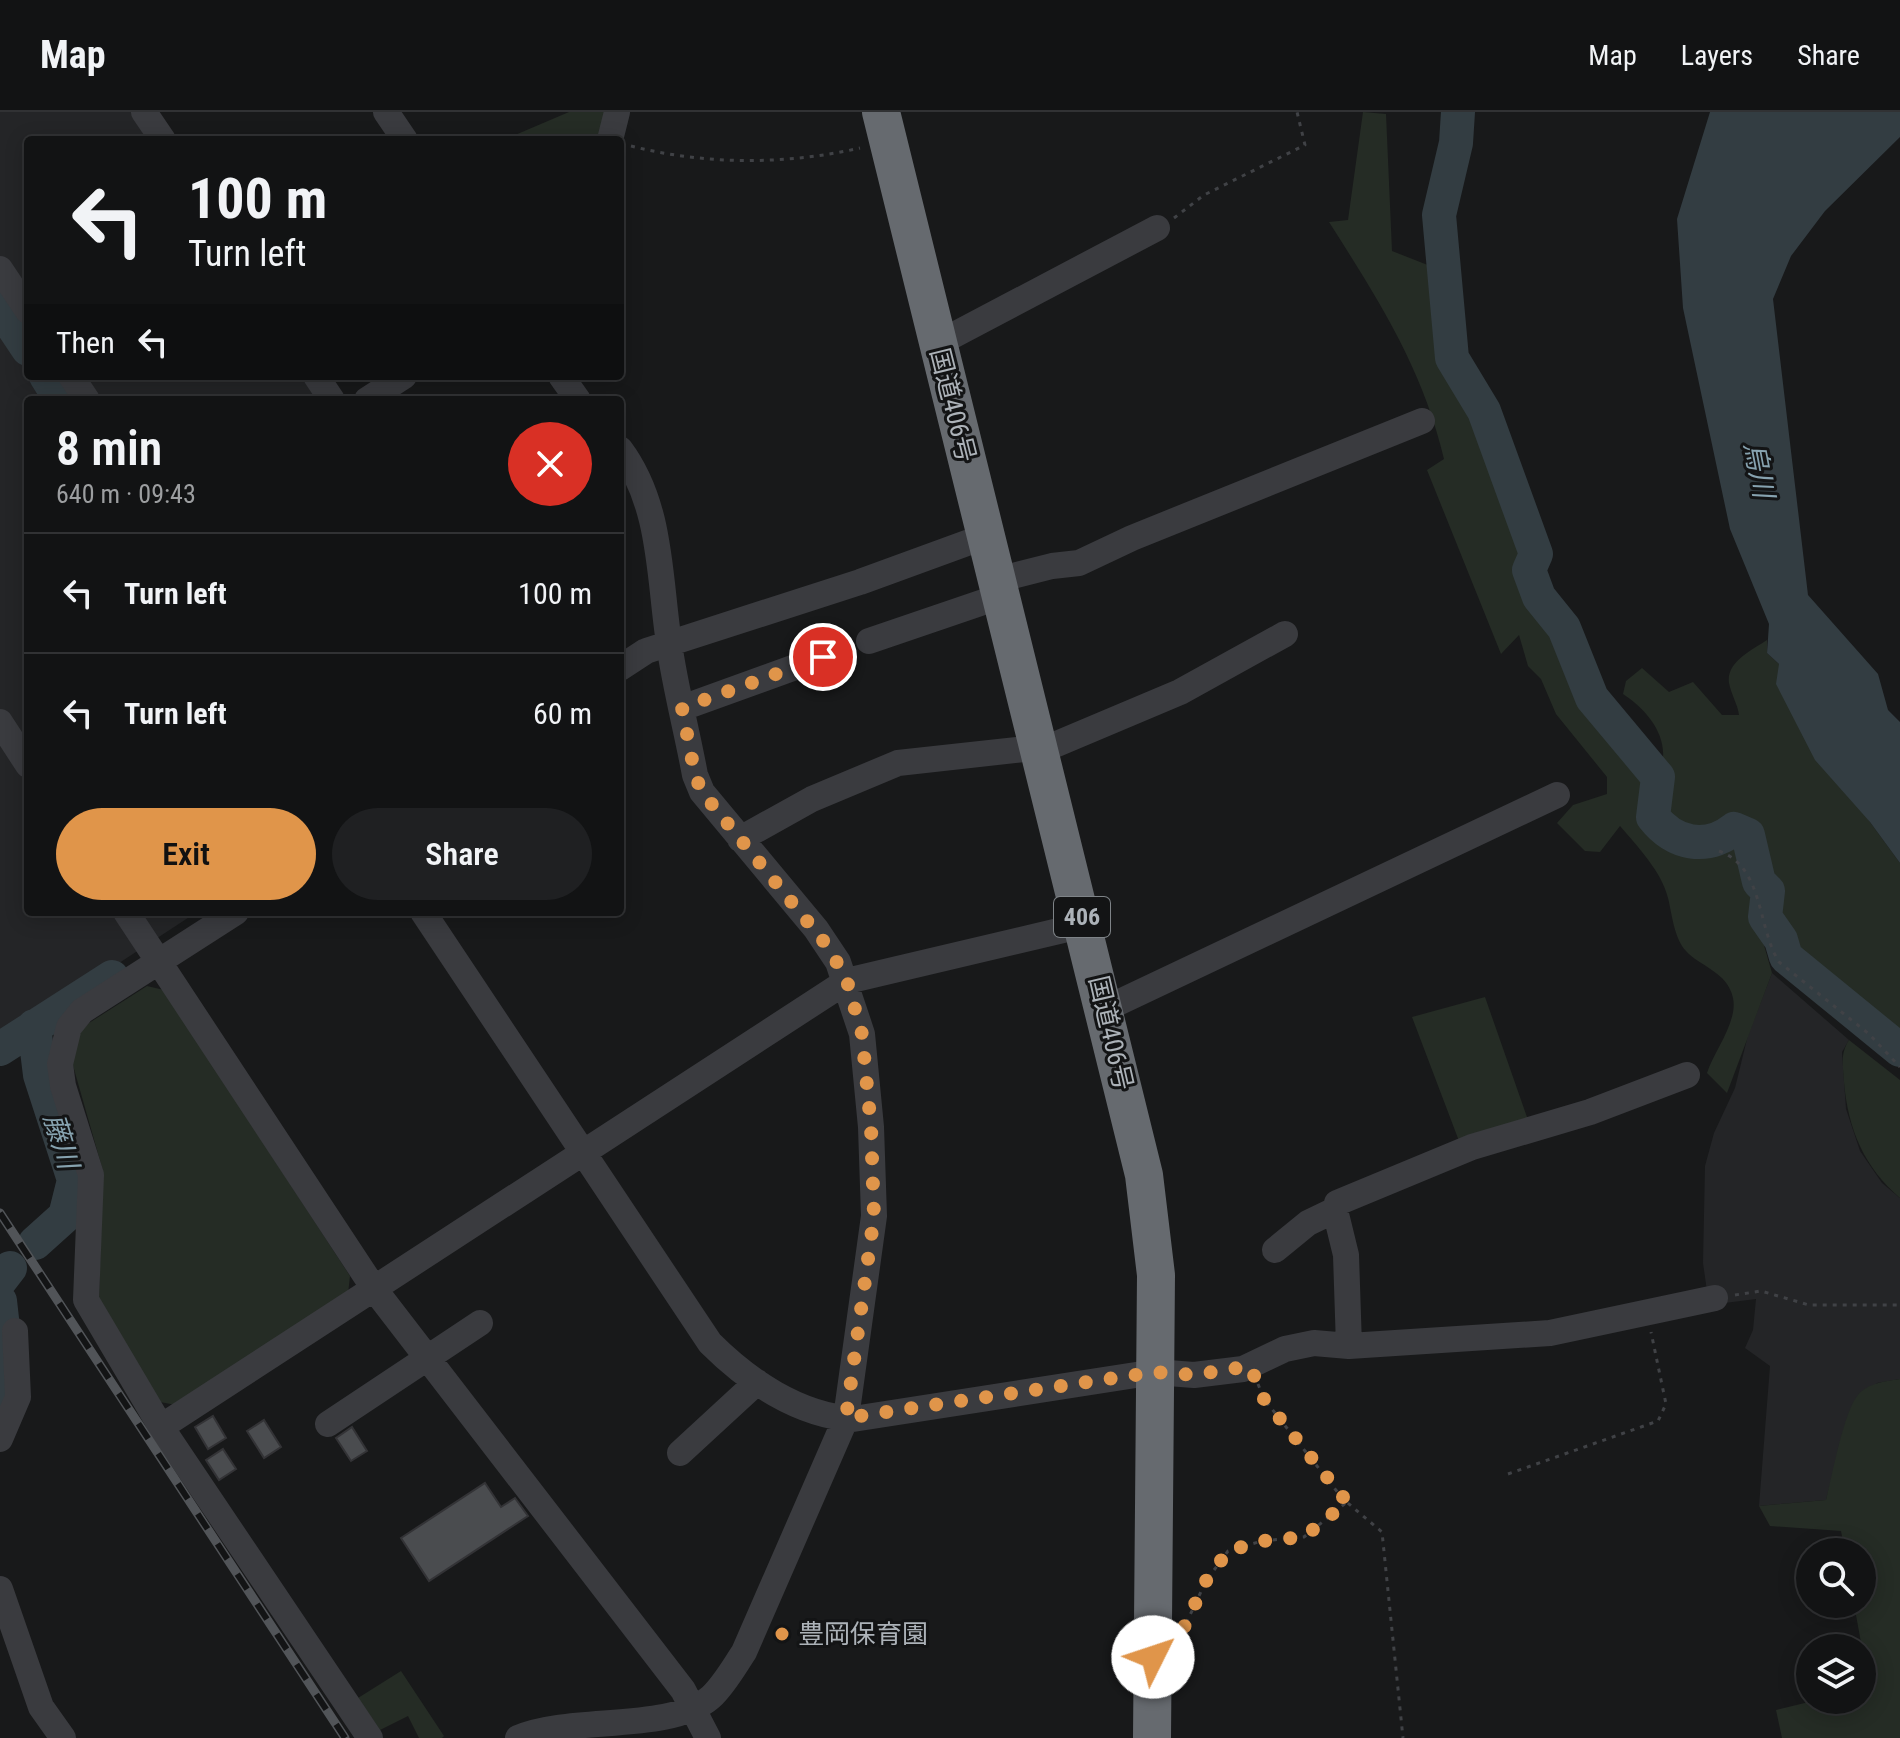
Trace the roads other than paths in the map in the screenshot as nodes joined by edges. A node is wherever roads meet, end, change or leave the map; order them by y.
1 (144, 112) edge
2 (386, 112) edge
3 (617, 112) edge
4 (884, 127) edge
5 (160, 136) edge
6 (402, 136) edge
7 (611, 136) edge
8 (1157, 228) road end
9 (1, 272) edge
10 (24, 305) edge
11 (937, 344) junction
12 (398, 380) edge
13 (373, 396) edge
14 (1422, 421) dead end
15 (624, 457) edge
16 (986, 536) junction
17 (999, 588) junction
18 (1285, 634) dead end
19 (869, 641) dead end
20 (669, 644) junction
21 (823, 657) dead end
22 (624, 665) edge
23 (682, 708) junction
24 (0, 722) edge
25 (1038, 748) junction
26 (24, 759) edge
27 (1557, 795) dead end
28 (740, 839) junction
29 (129, 916) edge
30 (230, 916) edge
31 (426, 916) edge
32 (1084, 925) junction
33 (159, 961) junction
34 (847, 981) junction
35 (1105, 1009) junction
36 (1687, 1075) dead end
37 (582, 1153) junction
38 (1335, 1210) junction
39 (1275, 1250) dead end
40 (375, 1290) junction
41 (1715, 1298) road end
42 (480, 1323) dead end
43 (15, 1331) dead end
44 (1349, 1346) junction
45 (428, 1359) junction
46 (1155, 1372) junction
47 (757, 1382) junction
48 (846, 1418) junction
49 (328, 1424) dead end
50 (161, 1427) junction
51 (4, 1434) edge
52 (680, 1453) dead end
53 (0, 1463) edge
54 (0, 1589) edge
55 (694, 1707) junction
56 (63, 1738) edge
57 (370, 1738) edge
58 (518, 1738) edge
59 (676, 1738) edge
60 (708, 1738) edge
61 (1152, 1738) edge

1 - 5 street
2 - 6 street
3 - 7 street
4 - 11 highway, 国道406号 / 406
8 - 11 street
9 - 10 street
11 - 16 highway, 国道406号 / 406
12 - 13 street
14 - 17 street
15 - 20 street
16 - 17 highway, 国道406号 / 406
16 - 20 street
17 - 19 street
17 - 25 highway, 国道406号 / 406
18 - 25 street
20 - 22 street
20 - 23 street
21 - 23 street
23 - 28 street
24 - 26 street
25 - 28 street
25 - 32 highway, 国道406号 / 406
27 - 35 street
28 - 34 street
29 - 33 street
30 - 33 street
31 - 37 street
32 - 34 street
32 - 35 highway, 国道406号 / 406
33 - 40 street
33 - 50 street
34 - 37 street
34 - 48 street
35 - 46 highway, 国道406号 / 406
36 - 38 street
37 - 40 street
37 - 47 street
38 - 39 street
38 - 44 street
40 - 45 street
40 - 50 street
41 - 44 street
42 - 45 street
43 - 51 street
44 - 46 street
45 - 49 street
45 - 55 street
46 - 48 street
46 - 61 highway, 国道406号 / 406
47 - 48 street
47 - 52 street
48 - 55 street
50 - 57 street
51 - 53 street
54 - 56 street
55 - 58 street
55 - 59 street
55 - 60 street

